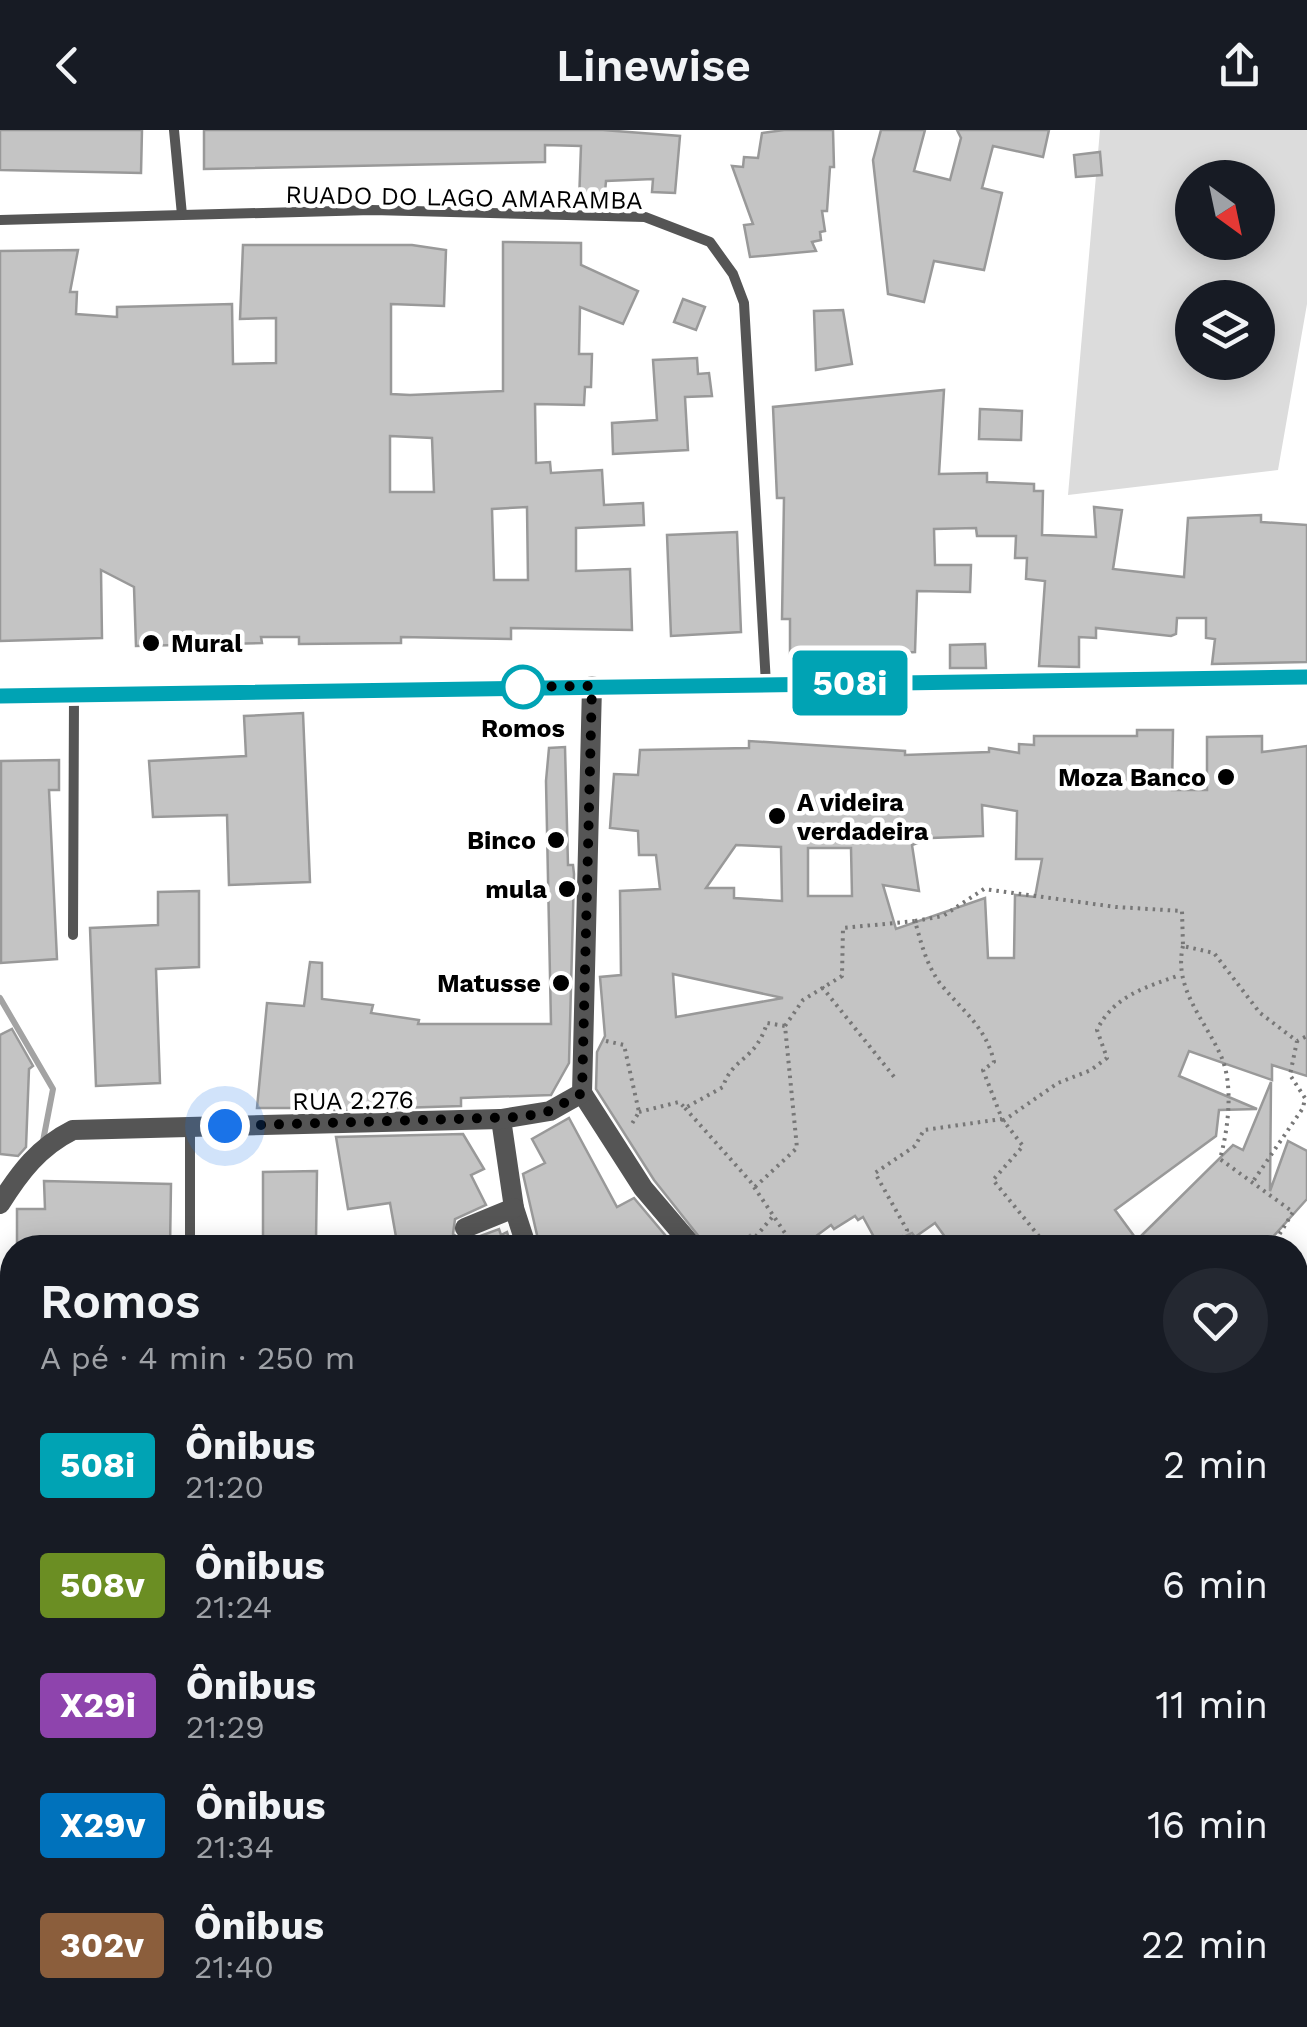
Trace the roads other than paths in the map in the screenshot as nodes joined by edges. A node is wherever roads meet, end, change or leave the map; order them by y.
1 (174, 130) edge
2 (182, 215) junction
3 (0, 220) edge
4 (1307, 677) edge
5 (766, 684) junction
6 (592, 686) junction
7 (0, 696) edge
8 (74, 697) junction
9 (73, 935) dead end
10 (582, 1093) junction
11 (501, 1119) junction
12 (190, 1127) junction
13 (0, 1204) edge
14 (514, 1208) junction
15 (465, 1228) dead end
16 (190, 1235) edge
17 (522, 1235) edge
18 (683, 1235) edge

1 - 2 lane
2 - 3 lane, RUADO DO LAGO AMARAMBA
2 - 5 lane, RUADO DO LAGO AMARAMBA
4 - 5 main road
5 - 6 main road
6 - 8 main road
6 - 10 street
7 - 8 main road
8 - 9 lane
10 - 11 street, RUA 2.276
10 - 18 street
11 - 12 street, RUA 2.276
11 - 14 street
12 - 13 street, RUA 2.276
12 - 16 lane
14 - 15 street
14 - 17 street

